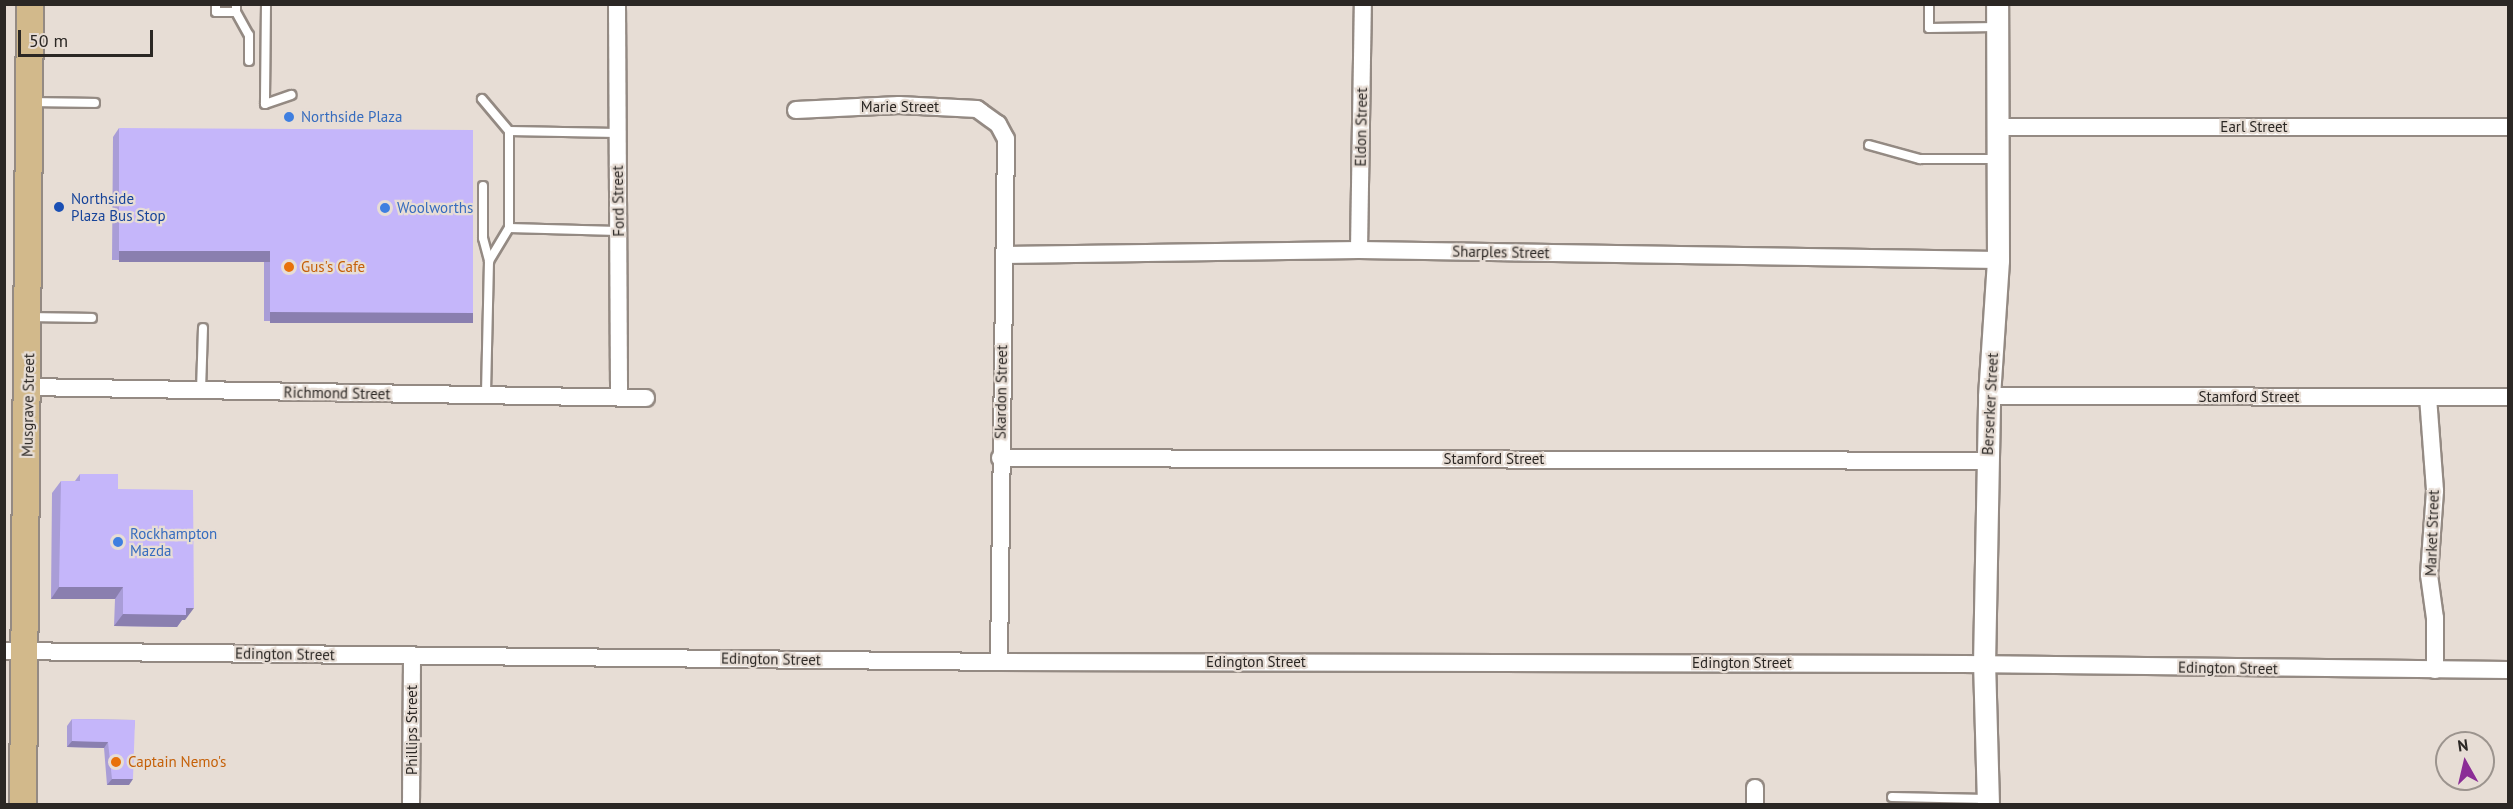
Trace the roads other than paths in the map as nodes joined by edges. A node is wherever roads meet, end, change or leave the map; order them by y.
1 (30, 4) edge
2 (216, 4) edge
3 (266, 4) edge
4 (617, 4) edge
5 (1363, 4) edge
6 (1929, 4) edge
7 (1997, 4) edge
8 (236, 8) edge
9 (1998, 27) junction
10 (266, 51) junction
11 (291, 95) dead end
12 (482, 99) dead end
13 (30, 102) junction
14 (95, 103) dead end
15 (796, 110) dead end
16 (998, 124) joint
17 (1999, 127) junction
18 (2508, 127) edge
19 (509, 131) junction
20 (617, 133) junction
21 (1869, 145) dead end
22 (1999, 159) junction
23 (483, 186) dead end
24 (509, 228) junction
25 (618, 231) junction
26 (1359, 250) junction
27 (1004, 255) junction
28 (1998, 260) junction
29 (489, 261) junction
30 (30, 317) junction
31 (92, 318) dead end
32 (203, 328) dead end
33 (27, 387) junction
34 (201, 391) junction
35 (486, 394) junction
36 (1989, 396) junction
37 (619, 397) junction
38 (2428, 397) junction
39 (2508, 397) edge
40 (646, 398) dead end
41 (1000, 458) junction
42 (1987, 461) junction
43 (15, 651) edge
44 (412, 655) junction
45 (999, 662) junction
46 (1984, 665) junction
47 (2435, 670) junction
48 (2508, 670) edge
49 (1892, 797) dead end
50 (1988, 802) edge
51 (23, 804) edge
52 (411, 804) edge

1 - 13 main road, Musgrave Street
2 - 8 lane
3 - 10 lane
4 - 20 street, Ford Street
5 - 26 street, Eldon Street
6 - 9 lane
7 - 9 street, Berserker Street
8 - 10 lane
9 - 17 street, Berserker Street
10 - 11 lane
12 - 19 lane
13 - 14 lane
13 - 30 main road, Musgrave Street
15 - 16 street, Marie Street
16 - 27 street, Skardon Street
17 - 18 street, Earl Street
17 - 22 street, Berserker Street
19 - 20 lane
19 - 24 lane
20 - 25 street, Ford Street
21 - 22 lane
22 - 28 street, Berserker Street
23 - 29 lane
24 - 25 lane
24 - 29 lane
25 - 37 street, Ford Street
26 - 27 street, Sharples Street
26 - 28 street, Sharples Street
27 - 41 street, Skardon Street
28 - 36 street, Berserker Street
29 - 35 lane
30 - 31 lane
30 - 33 main road, Musgrave Street
32 - 34 lane
33 - 34 street, Richmond Street
33 - 43 main road, Musgrave Street
34 - 35 street, Richmond Street
35 - 37 street, Richmond Street
36 - 38 street, Stamford Street
36 - 42 street, Berserker Street
37 - 40 street, Richmond Street
38 - 39 street, Stamford Street
38 - 47 street, Market Street
41 - 42 street, Stamford Street
41 - 45 street, Skardon Street
42 - 46 street, Berserker Street
43 - 44 street, Edington Street
43 - 51 main road, Musgrave Street
44 - 45 street, Edington Street
44 - 52 street, Phillips Street
45 - 46 street, Edington Street
46 - 47 street, Edington Street
46 - 50 street, Berserker Street
47 - 48 street, Edington Street
49 - 50 lane

